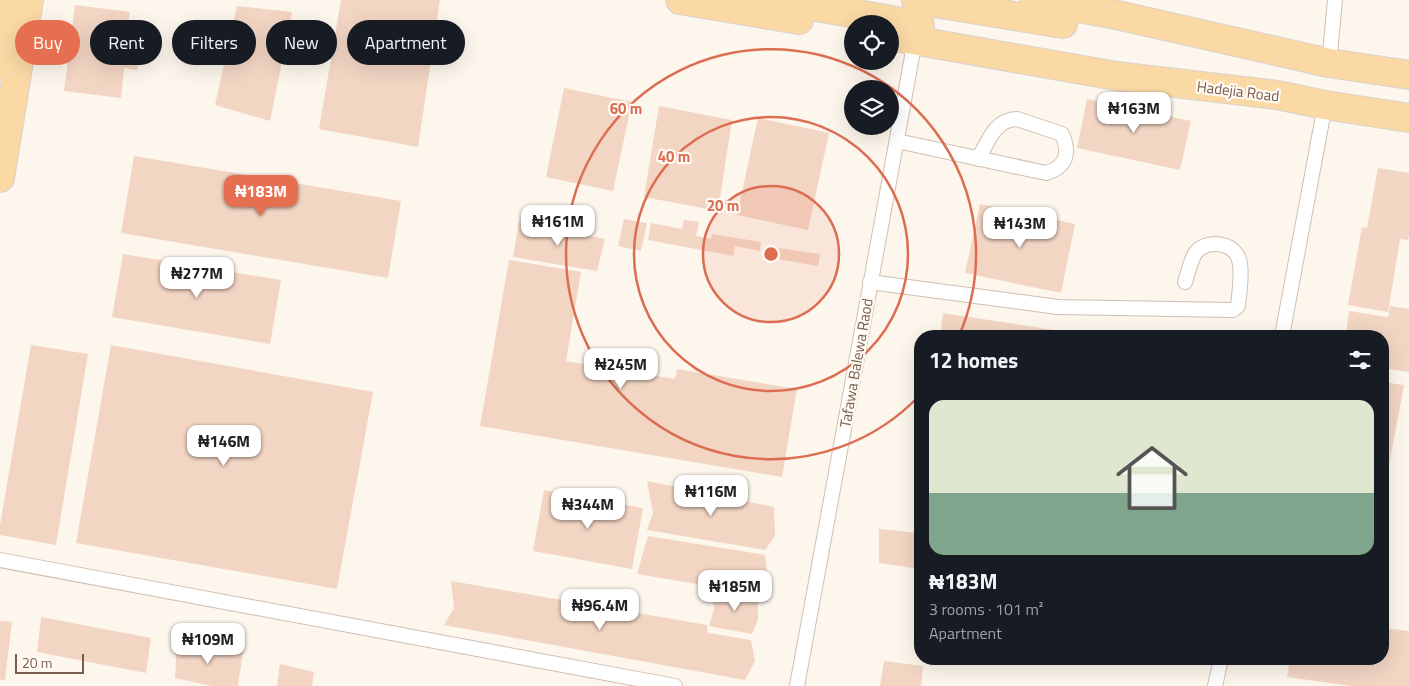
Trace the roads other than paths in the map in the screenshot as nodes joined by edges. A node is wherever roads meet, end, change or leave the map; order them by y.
1 (8, 0) edge
2 (29, 0) edge
3 (680, 0) edge
4 (776, 0) edge
5 (916, 0) edge
6 (1034, 0) edge
7 (1335, 0) edge
8 (844, 28) edge
9 (902, 38) edge
10 (1273, 50) junction
11 (1166, 55) junction
12 (1329, 63) junction
13 (0, 64) edge
14 (1409, 75) edge
15 (1276, 95) junction
16 (1325, 105) junction
17 (1409, 118) edge
18 (897, 141) junction
19 (978, 158) junction
20 (0, 178) edge
21 (870, 282) junction
22 (1185, 282) dead end
23 (1283, 330) edge
24 (0, 560) edge
25 (1220, 665) edge
26 (675, 686) edge
27 (797, 686) edge
28 (1215, 686) edge

1 - 13 main road
2 - 20 main road
3 - 8 main road
4 - 11 main road
5 - 11 main road
6 - 10 main road
7 - 12 lane
9 - 15 main road, Hadejia Road
9 - 18 lane, Tafawa Balewa Raod
10 - 11 main road
10 - 12 main road
11 - 15 main road
12 - 14 main road
15 - 16 main road, Hadejia Road
16 - 17 main road, Hadejia Road
16 - 23 lane
18 - 19 lane
18 - 21 lane, Tafawa Balewa Raod
19 - 19 lane
21 - 22 lane
21 - 27 lane, Tafawa Balewa Raod
24 - 26 lane
25 - 28 lane

